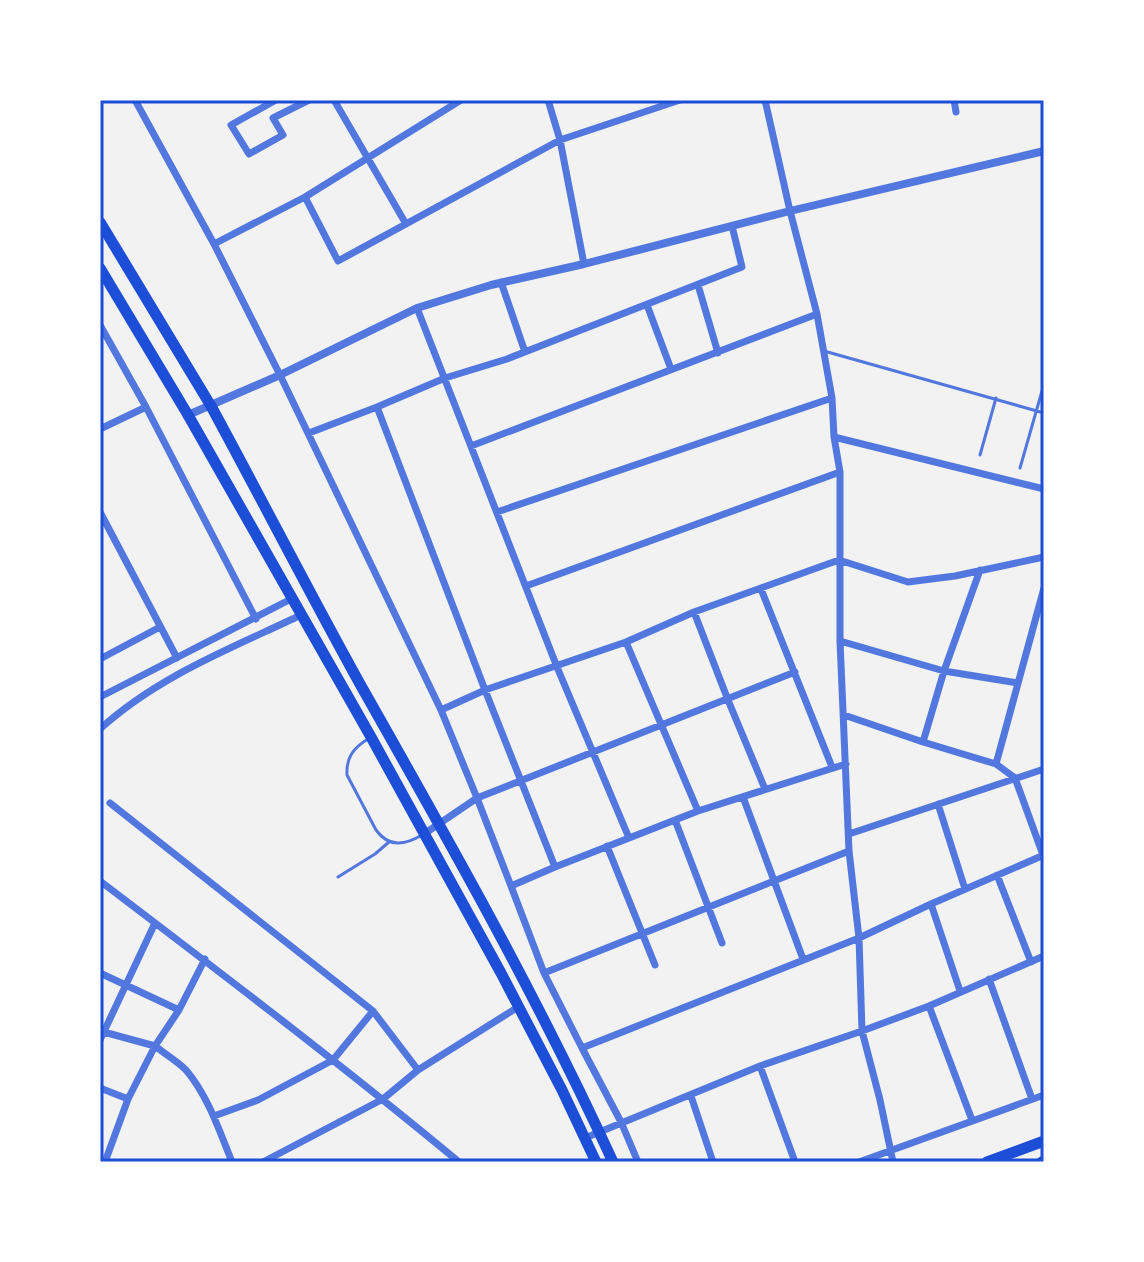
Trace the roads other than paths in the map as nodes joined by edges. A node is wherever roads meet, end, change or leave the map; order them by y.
1 (135, 100) edge
2 (276, 100) edge
3 (309, 100) edge
4 (334, 100) edge
5 (461, 100) edge
6 (548, 100) edge
7 (680, 100) edge
8 (765, 100) edge
9 (954, 100) edge
10 (956, 112) dead end
11 (560, 140) junction
12 (1044, 151) edge
13 (367, 156) junction
14 (305, 197) junction
15 (790, 211) junction
16 (100, 222) edge
17 (406, 224) junction
18 (732, 226) junction
19 (214, 244) junction
20 (584, 264) junction
21 (100, 268) edge
22 (501, 282) junction
23 (698, 285) junction
24 (647, 305) junction
25 (417, 308) junction
26 (817, 314) junction
27 (100, 325) edge
28 (823, 351) junction
29 (525, 352) junction
30 (718, 353) junction
31 (671, 369) junction
32 (280, 375) junction
33 (445, 378) junction
34 (1044, 384) edge
35 (832, 398) junction
36 (996, 398) junction
37 (211, 406) junction
38 (146, 407) junction
39 (377, 407) junction
40 (1036, 410) junction
41 (1044, 413) edge
42 (188, 415) junction
43 (100, 429) edge
44 (309, 433) junction
45 (834, 437) junction
46 (471, 446) junction
47 (980, 455) dead end
48 (1020, 468) dead end
49 (840, 472) junction
50 (1044, 489) edge
51 (100, 512) edge
52 (497, 512) junction
53 (1044, 557) edge
54 (839, 560) junction
55 (980, 570) junction
56 (526, 586) junction
57 (1044, 588) edge
58 (761, 589) junction
59 (293, 598) junction
60 (694, 612) junction
61 (301, 615) junction
62 (256, 619) junction
63 (160, 627) junction
64 (840, 641) junction
65 (626, 642) junction
66 (177, 658) junction
67 (100, 659) edge
68 (557, 667) junction
69 (944, 671) junction
70 (795, 672) junction
71 (1018, 683) junction
72 (485, 690) junction
73 (100, 697) edge
74 (728, 700) junction
75 (375, 709) junction
76 (441, 710) junction
77 (844, 715) junction
78 (361, 718) junction
79 (661, 725) junction
80 (100, 729) edge
81 (371, 737) junction
82 (923, 742) junction
83 (592, 752) junction
84 (846, 764) junction
85 (996, 764) junction
86 (832, 767) junction
87 (1044, 769) edge
88 (1015, 778) junction
89 (522, 780) junction
90 (765, 789) junction
91 (743, 797) junction
92 (477, 798) junction
93 (110, 803) dead end
94 (938, 804) junction
95 (698, 811) junction
96 (675, 820) junction
97 (440, 823) junction
98 (423, 834) junction
99 (849, 834) junction
100 (629, 838) junction
101 (389, 842) junction
102 (607, 846) junction
103 (849, 851) junction
104 (1043, 855) edge
105 (555, 867) junction
106 (997, 875) junction
107 (338, 877) dead end
108 (100, 881) edge
109 (774, 881) junction
110 (511, 886) junction
111 (965, 889) junction
112 (931, 904) junction
113 (708, 907) junction
114 (155, 923) junction
115 (643, 934) junction
116 (859, 938) junction
117 (722, 943) dead end
118 (1044, 956) edge
119 (205, 959) junction
120 (803, 959) junction
121 (1031, 962) junction
122 (655, 965) dead end
123 (100, 973) edge
124 (544, 973) junction
125 (989, 979) junction
126 (125, 984) junction
127 (960, 991) junction
128 (929, 1006) junction
129 (518, 1007) junction
130 (179, 1010) junction
131 (373, 1011) junction
132 (862, 1031) junction
133 (101, 1034) edge
134 (553, 1038) junction
135 (155, 1046) junction
136 (538, 1046) junction
137 (582, 1048) junction
138 (333, 1060) junction
139 (760, 1066) junction
140 (418, 1070) junction
141 (100, 1088) edge
142 (1044, 1095) edge
143 (691, 1096) junction
144 (128, 1099) junction
145 (383, 1099) junction
146 (1032, 1099) junction
147 (214, 1116) junction
148 (972, 1120) junction
149 (621, 1122) junction
150 (599, 1131) junction
151 (585, 1138) junction
152 (1044, 1141) edge
153 (891, 1149) junction
154 (105, 1162) edge
155 (232, 1162) edge
156 (263, 1162) edge
157 (459, 1162) edge
158 (596, 1162) edge
159 (613, 1162) edge
160 (638, 1162) edge
161 (713, 1162) edge
162 (795, 1162) edge
163 (859, 1162) edge
164 (893, 1162) edge
165 (987, 1162) edge

1 - 19 street
2 - 3 street
4 - 13 street
5 - 13 street
6 - 11 street
7 - 11 street
8 - 15 street
9 - 10 street
11 - 17 street
11 - 20 street
12 - 15 street
13 - 14 street
13 - 17 street
14 - 17 street
14 - 19 street
15 - 18 street
15 - 26 street
16 - 37 main road
18 - 20 street
18 - 23 street
19 - 32 street
20 - 22 street
21 - 42 main road
22 - 25 street
22 - 29 street
23 - 24 street
23 - 30 street
24 - 29 street
24 - 31 street
25 - 32 street
25 - 33 street
26 - 28 street
26 - 30 street
27 - 38 street
28 - 35 street
28 - 36 lane
29 - 33 street
30 - 31 street
31 - 46 street
32 - 37 street
32 - 44 street
33 - 39 street
33 - 46 street
34 - 40 lane
35 - 45 street
35 - 52 street
36 - 40 lane
36 - 47 lane
37 - 42 street
37 - 75 main road
38 - 43 street
38 - 62 street
39 - 44 street
39 - 72 street
40 - 41 lane
40 - 48 lane
42 - 59 main road
44 - 76 street
45 - 49 street
45 - 50 street
46 - 52 street
49 - 54 street
49 - 56 street
51 - 63 street
52 - 56 street
53 - 55 street
54 - 55 street
54 - 58 street
54 - 64 street
55 - 69 street
56 - 68 street
57 - 71 street
58 - 60 street
58 - 70 street
59 - 61 main road
59 - 62 street
60 - 65 street
60 - 74 street
61 - 78 main road
61 - 80 street
62 - 66 street
63 - 66 street
63 - 67 street
64 - 69 street
64 - 77 street
65 - 68 street
65 - 79 street
66 - 73 street
68 - 72 street
68 - 83 street
69 - 71 street
69 - 82 street
70 - 74 street
70 - 86 street
71 - 85 street
72 - 76 street
72 - 89 street
74 - 79 street
74 - 90 street
75 - 78 main road
75 - 97 main road
76 - 92 street
77 - 82 street
77 - 84 street
78 - 81 main road
79 - 83 street
79 - 95 street
81 - 98 main road
81 - 101 lane
82 - 85 street
83 - 89 street
83 - 100 street
84 - 86 street
84 - 99 street
85 - 88 street
86 - 90 street
87 - 88 street
88 - 94 street
88 - 104 street
89 - 92 street
89 - 105 street
90 - 91 street
91 - 95 street
91 - 109 street
92 - 97 street
92 - 110 street
93 - 131 street
94 - 99 street
94 - 111 street
95 - 96 street
96 - 100 street
96 - 113 street
97 - 98 street
97 - 134 main road
98 - 101 lane
98 - 129 main road
99 - 103 street
100 - 102 street
101 - 107 lane
102 - 105 street
102 - 115 street
103 - 109 street
103 - 116 street
104 - 106 street
105 - 110 street
106 - 111 street
106 - 121 street
108 - 114 street
109 - 113 street
109 - 120 street
110 - 124 street
111 - 112 street
112 - 116 street
112 - 127 street
113 - 115 street
113 - 117 street
114 - 119 street
114 - 126 street
115 - 122 street
115 - 124 street
116 - 120 street
116 - 132 street
118 - 121 street
119 - 130 street
119 - 138 street
120 - 137 street
121 - 125 street
123 - 126 street
124 - 137 street
125 - 127 street
125 - 146 street
126 - 130 street
126 - 133 street
127 - 128 street
128 - 132 street
128 - 148 street
129 - 136 main road
129 - 140 street
130 - 135 street
131 - 138 street
131 - 140 street
132 - 139 street
132 - 153 street
133 - 135 street
134 - 136 main road
134 - 150 main road
135 - 144 street
135 - 147 street
136 - 151 main road
137 - 149 street
138 - 145 street
138 - 147 street
139 - 143 street
139 - 162 street
140 - 145 street
141 - 144 street
142 - 146 street
143 - 149 street
143 - 161 street
144 - 154 street
145 - 156 street
145 - 157 street
146 - 148 street
147 - 155 street
148 - 153 street
149 - 150 street
149 - 160 street
150 - 151 street
150 - 159 main road
151 - 158 main road
152 - 165 main road
153 - 163 street
153 - 164 street

